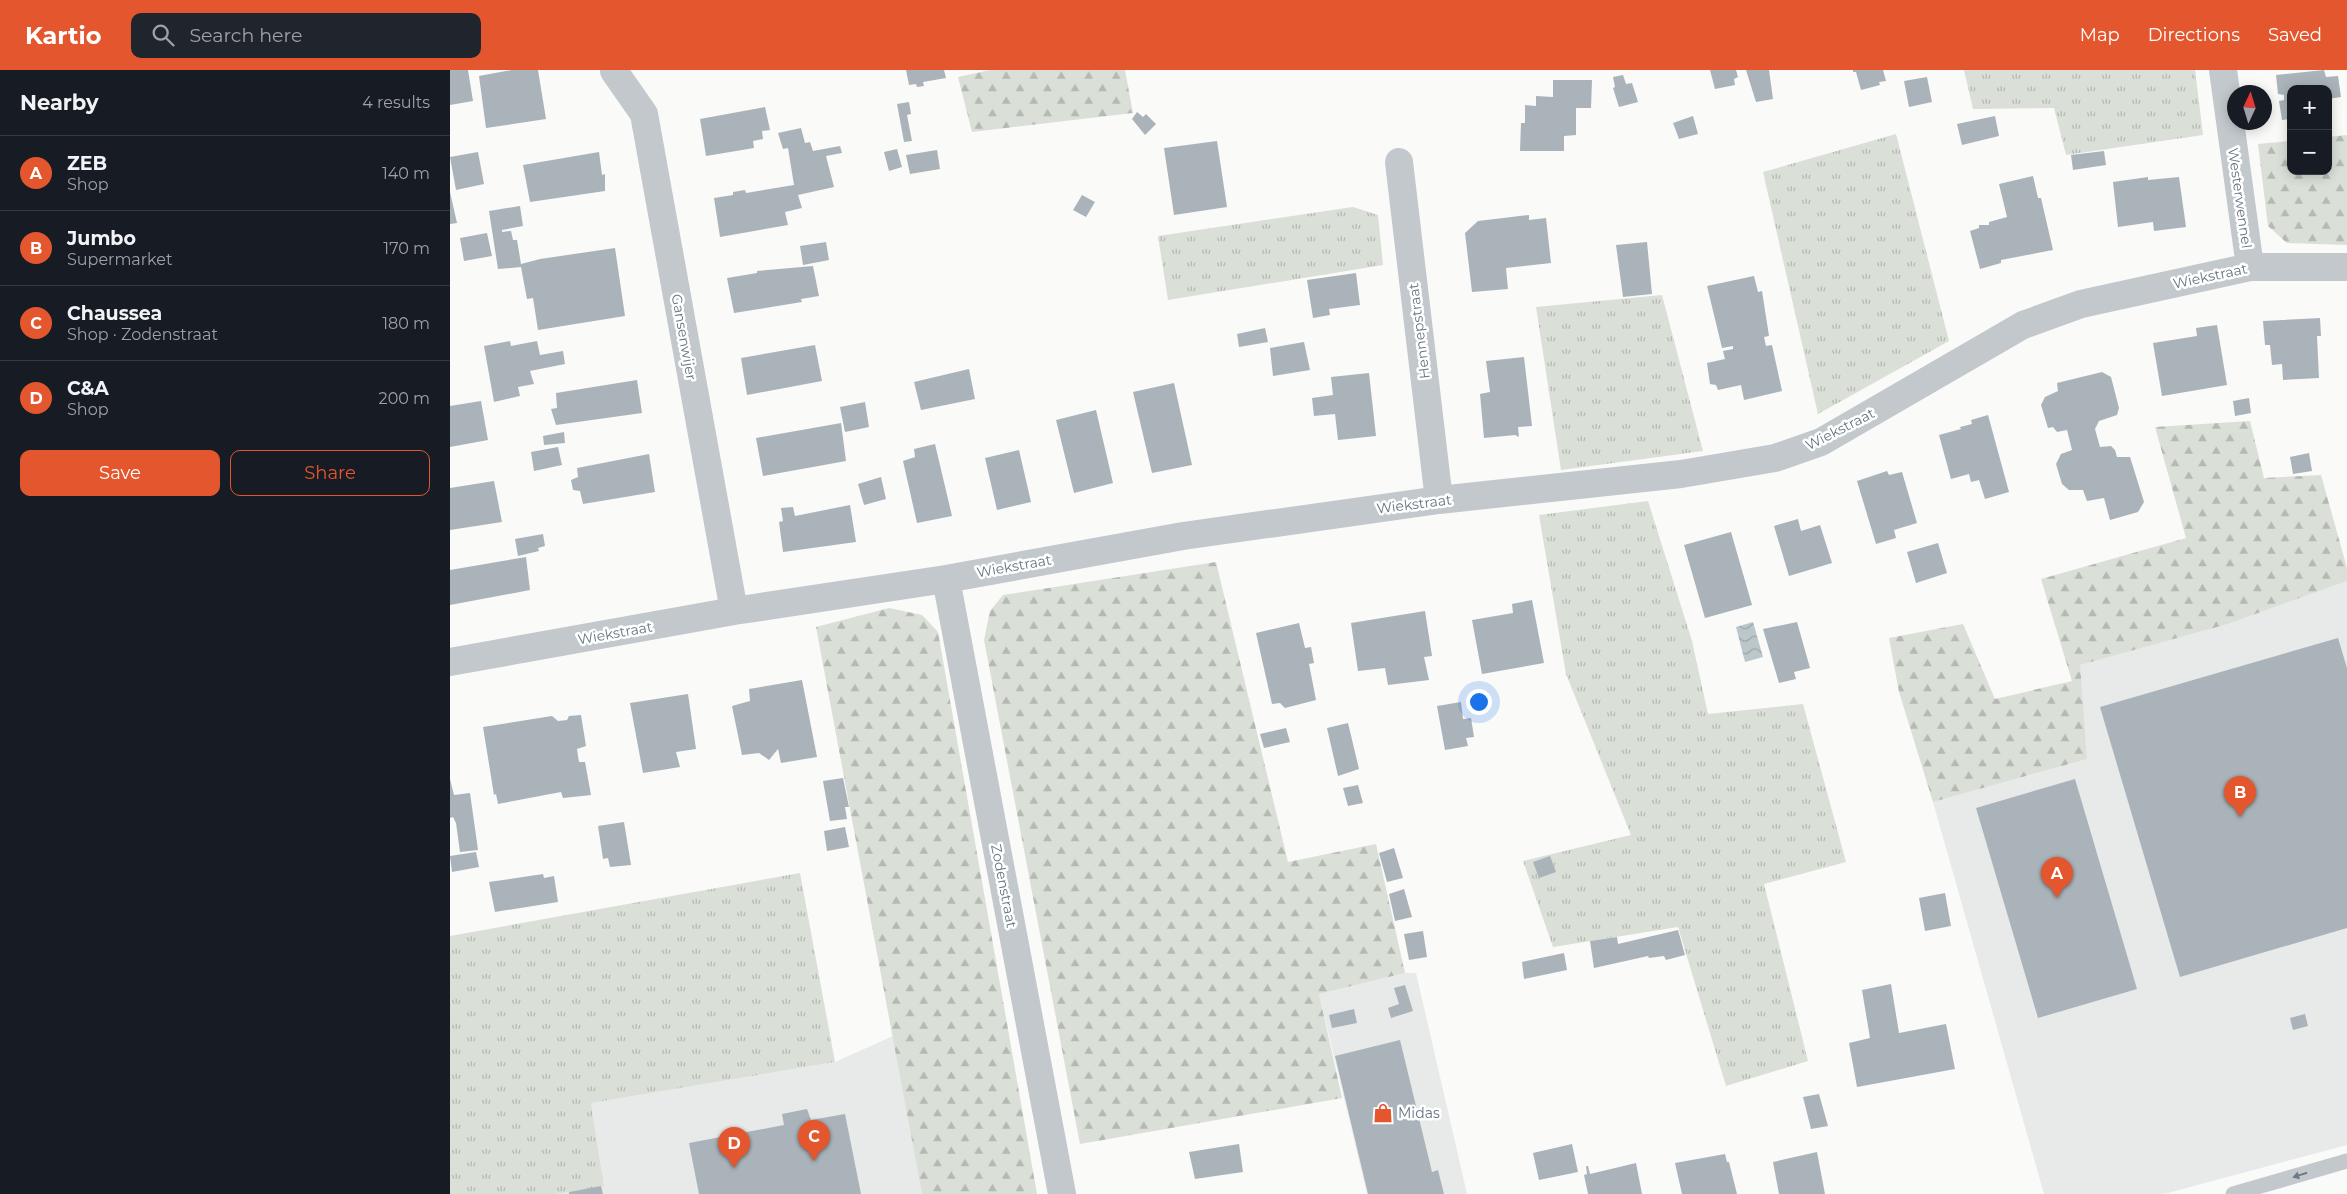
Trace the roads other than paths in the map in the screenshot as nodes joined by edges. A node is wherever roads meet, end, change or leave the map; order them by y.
1 (2223, 70) edge
2 (614, 71) edge
3 (1400, 162) dead end
4 (2250, 267) junction
5 (2347, 268) edge
6 (1439, 500) junction
7 (946, 579) junction
8 (734, 612) junction
9 (450, 662) edge
10 (2347, 1161) edge
11 (1062, 1194) edge
12 (2233, 1194) edge

1 - 4 street, Westerwennel
2 - 8 street, Gansenwijer
3 - 6 street, Hennepstraat
4 - 5 street, Wiekstraat
4 - 6 street, Wiekstraat
6 - 7 street, Wiekstraat
7 - 8 street, Wiekstraat
7 - 11 street, Zodenstraat
8 - 9 street, Wiekstraat
10 -> 12 lane

